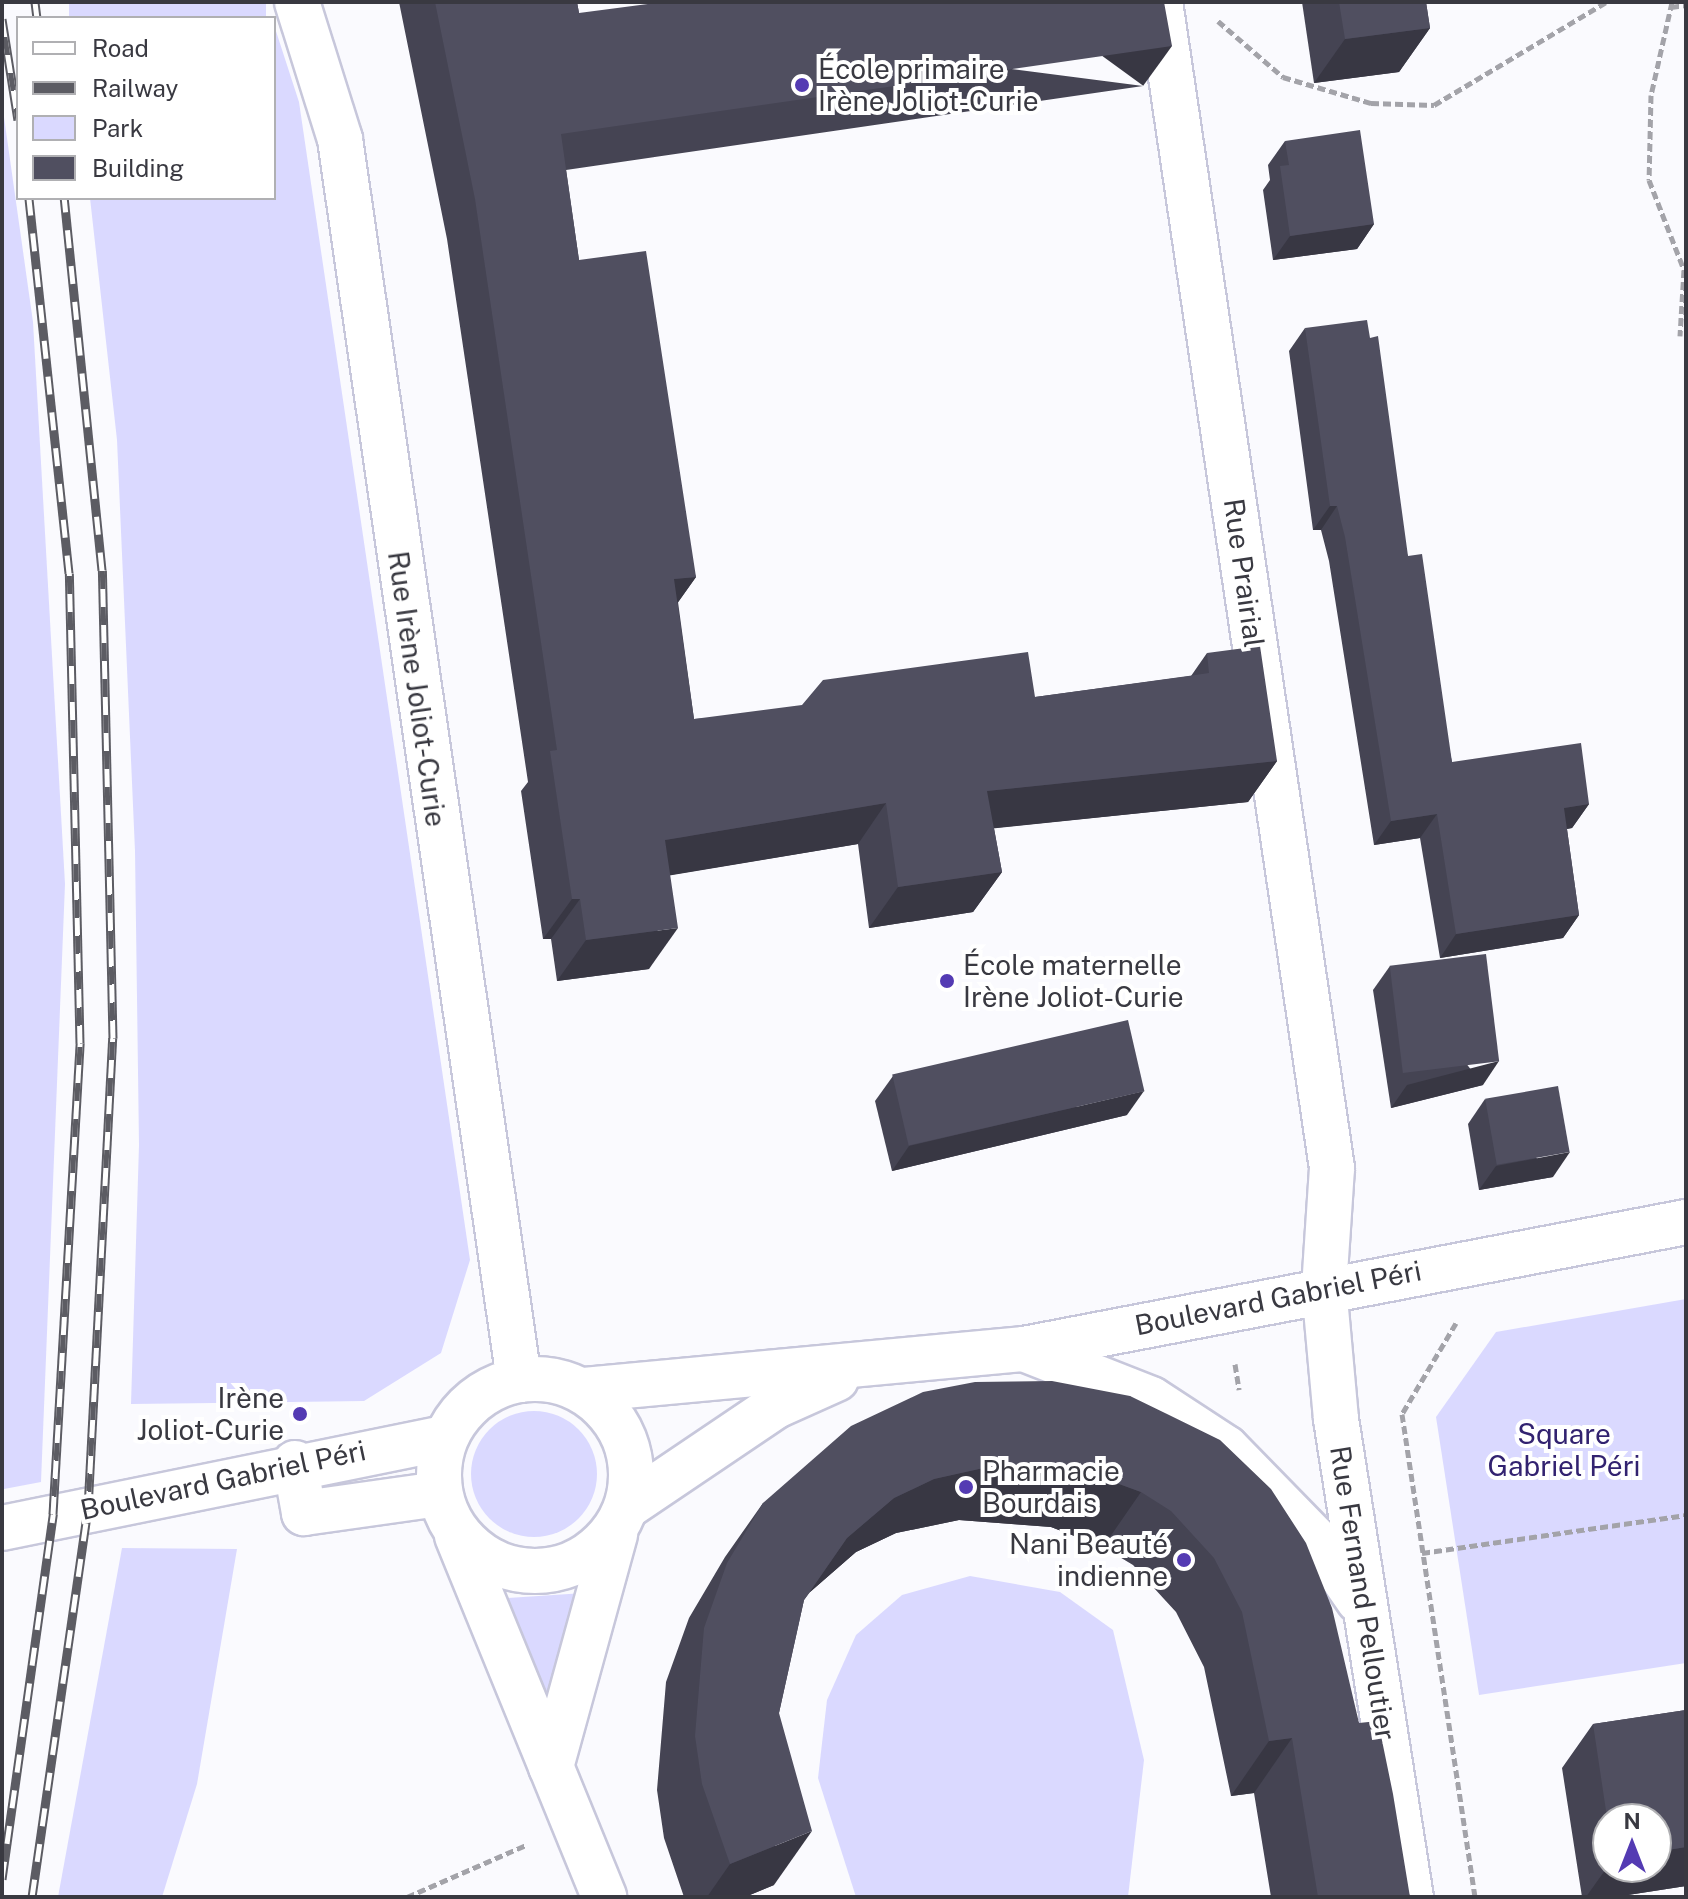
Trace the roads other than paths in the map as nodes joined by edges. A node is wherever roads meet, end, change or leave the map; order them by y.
1 (297, 2) edge
2 (1160, 2) edge
3 (1686, 1222) edge
4 (1324, 1287) junction
5 (1024, 1349) junction
6 (868, 1365) junction
7 (519, 1380) junction
8 (582, 1390) junction
9 (445, 1438) junction
10 (295, 1463) junction
11 (439, 1494) junction
12 (622, 1520) junction
13 (2, 1528) edge
14 (457, 1535) junction
15 (1367, 1613) junction
16 (551, 1767) junction
17 (604, 1897) edge
18 (1411, 1897) edge

1 - 7 street, Rue Irène Joliot-Curie
2 - 4 street, Rue Prairial
3 - 4 street, Boulevard Gabriel Péri
4 - 5 street, Boulevard Gabriel Péri
4 - 15 street, Rue Fernand Pelloutier
5 - 6 street, Boulevard Gabriel Péri
5 - 15 street
6 - 8 street, Boulevard Gabriel Péri
6 - 12 street, Boulevard Gabriel Péri
7 - 8 street, Boulevard Gabriel Péri
7 - 9 street
8 - 12 street
9 - 10 street, Boulevard Gabriel Péri
9 - 11 street, Boulevard Gabriel Péri
10 - 11 street
10 - 13 street, Boulevard Gabriel Péri
11 - 14 street, Boulevard Gabriel Péri
12 - 14 street, Boulevard Gabriel Péri
12 - 16 street
14 - 16 street
15 - 18 street, Rue Fernand Pelloutier
16 - 17 street

